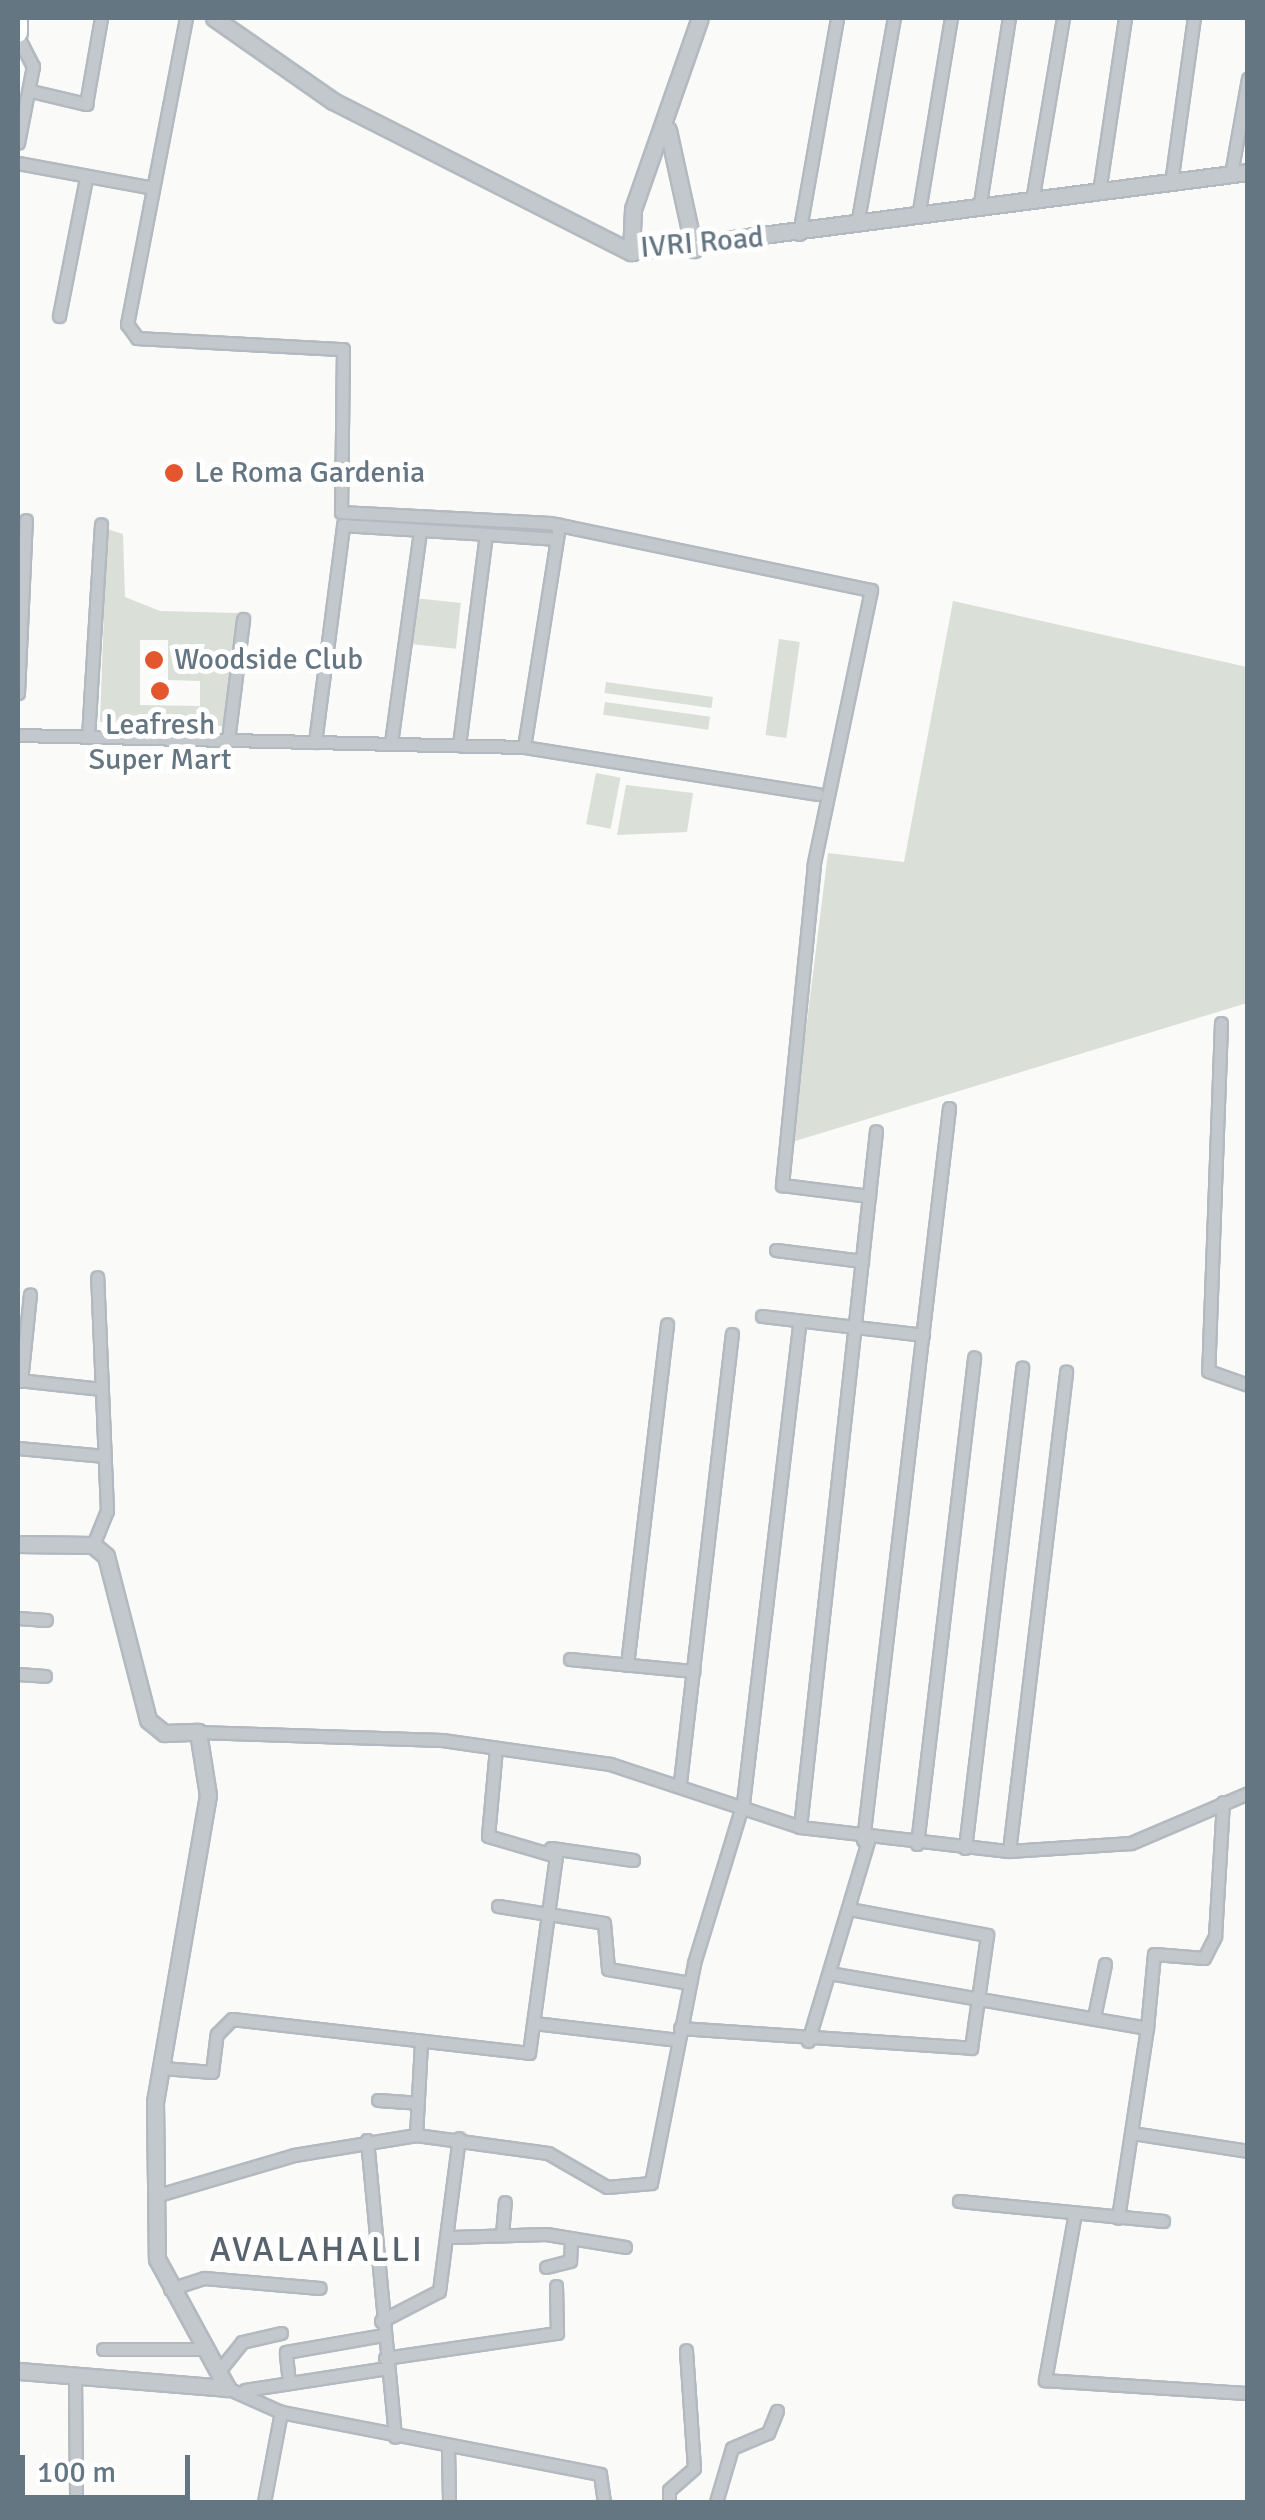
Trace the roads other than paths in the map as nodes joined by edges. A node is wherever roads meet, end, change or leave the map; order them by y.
1 (101, 18) edge
2 (186, 18) edge
3 (214, 18) edge
4 (700, 18) edge
5 (838, 18) edge
6 (894, 18) edge
7 (951, 18) edge
8 (1009, 18) edge
9 (1063, 18) edge
10 (1125, 18) edge
11 (1194, 18) edge
12 (18, 22) edge
13 (18, 35) edge
14 (1248, 78) edge
15 (31, 91) junction
16 (667, 121) junction
17 (18, 143) edge
18 (18, 163) edge
19 (648, 170) junction
20 (670, 170) junction
21 (1240, 173) edge
22 (86, 179) junction
23 (1171, 182) junction
24 (153, 188) junction
25 (1099, 192) junction
26 (1032, 201) junction
27 (979, 209) junction
28 (918, 217) junction
29 (857, 226) junction
30 (799, 234) junction
31 (694, 249) junction
32 (631, 252) junction
33 (59, 316) dead end
34 (26, 520) dead end
35 (101, 524) dead end
36 (559, 524) junction
37 (420, 532) junction
38 (486, 534) junction
39 (557, 539) junction
40 (243, 619) dead end
41 (18, 694) edge
42 (18, 735) edge
43 (88, 737) junction
44 (228, 740) junction
45 (315, 742) junction
46 (391, 744) junction
47 (459, 745) junction
48 (524, 747) junction
49 (817, 794) dead end
50 (1221, 1024) dead end
51 (949, 1108) dead end
52 (876, 1132) dead end
53 (869, 1196) junction
54 (776, 1250) dead end
55 (862, 1261) junction
56 (98, 1276) dead end
57 (30, 1294) dead end
58 (762, 1316) dead end
59 (800, 1321) junction
60 (667, 1324) dead end
61 (855, 1327) junction
62 (732, 1334) dead end
63 (923, 1335) junction
64 (974, 1357) dead end
65 (1022, 1367) dead end
66 (1066, 1372) dead end
67 (19, 1380) edge
68 (1248, 1385) edge
69 (102, 1389) junction
70 (18, 1448) edge
71 (105, 1456) junction
72 (18, 1544) edge
73 (92, 1545) junction
74 (18, 1618) edge
75 (46, 1620) dead end
76 (570, 1659) dead end
77 (627, 1665) junction
78 (692, 1671) junction
79 (18, 1674) edge
80 (45, 1676) dead end
81 (198, 1732) junction
82 (496, 1748) junction
83 (680, 1782) junction
84 (1248, 1793) edge
85 (1223, 1802) junction
86 (744, 1804) junction
87 (800, 1827) junction
88 (866, 1840) junction
89 (917, 1844) junction
90 (551, 1848) junction
91 (965, 1848) junction
92 (1009, 1851) junction
93 (633, 1860) dead end
94 (498, 1906) dead end
95 (850, 1909) junction
96 (547, 1913) junction
97 (1105, 1964) dead end
98 (828, 1973) junction
99 (690, 1982) junction
100 (980, 1998) junction
101 (1094, 2017) junction
102 (534, 2023) junction
103 (1147, 2028) junction
104 (679, 2034) junction
105 (808, 2041) junction
106 (421, 2042) junction
107 (163, 2068) junction
108 (378, 2100) dead end
109 (418, 2104) junction
110 (1132, 2133) junction
111 (416, 2135) junction
112 (459, 2138) junction
113 (367, 2140) junction
114 (1248, 2151) edge
115 (155, 2196) junction
116 (960, 2201) dead end
117 (505, 2202) dead end
118 (1075, 2213) junction
119 (1118, 2218) junction
120 (1163, 2221) dead end
121 (502, 2234) junction
122 (452, 2236) junction
123 (571, 2240) junction
124 (625, 2247) dead end
125 (546, 2267) dead end
126 (556, 2286) dead end
127 (320, 2288) dead end
128 (170, 2289) junction
129 (381, 2321) junction
130 (281, 2333) dead end
131 (383, 2336) junction
132 (103, 2349) dead end
133 (206, 2349) junction
134 (686, 2350) dead end
135 (386, 2363) junction
136 (222, 2367) junction
137 (18, 2371) edge
138 (75, 2378) junction
139 (290, 2382) junction
140 (227, 2388) junction
141 (245, 2390) junction
142 (1248, 2393) edge
143 (778, 2410) dead end
144 (281, 2412) junction
145 (395, 2437) junction
146 (448, 2448) junction
147 (76, 2502) edge
148 (264, 2502) edge
149 (449, 2502) edge
150 (604, 2502) edge
151 (669, 2502) edge
152 (716, 2502) edge

1 - 15 street
2 - 24 street
3 - 32 street, IVRI Road
4 - 16 street
5 - 30 street
6 - 29 street
7 - 28 street
8 - 27 street
9 - 26 street
10 - 25 street
11 - 23 street
12 - 13 main road
13 - 15 street
14 - 21 street
15 - 17 street
16 - 19 street
16 - 20 street
18 - 22 street
19 - 20 street
19 - 32 street
20 - 31 street
21 - 23 street, IVRI Road
22 - 24 street
22 - 33 street
23 - 25 street, IVRI Road
24 - 36 street
25 - 26 street, IVRI Road
26 - 27 street, IVRI Road
27 - 28 street, IVRI Road
28 - 29 street, IVRI Road
29 - 30 street, IVRI Road
30 - 31 street, IVRI Road
31 - 32 street, IVRI Road
34 - 41 street
35 - 43 street
36 - 39 street
36 - 53 street
37 - 38 street
37 - 45 street
37 - 46 street
38 - 39 street
38 - 47 street
39 - 48 street
40 - 44 street
42 - 43 street
43 - 44 street
44 - 45 street
45 - 46 street
46 - 47 street
47 - 48 street
48 - 49 street
50 - 68 street
51 - 63 street
52 - 53 street
53 - 55 street
54 - 55 street
55 - 61 street
56 - 69 street
57 - 67 street
58 - 59 street
59 - 61 street
59 - 86 street
60 - 77 street
61 - 63 street
61 - 87 street
62 - 78 street
63 - 88 street
64 - 89 street
65 - 91 street
66 - 92 street
67 - 69 street
69 - 71 street
70 - 71 street
71 - 73 street
72 - 73 street
73 - 81 street
74 - 75 street
76 - 77 street
77 - 78 street
78 - 83 street
79 - 80 street
81 - 82 street
81 - 107 street
82 - 83 street
82 - 90 street
83 - 86 street
84 - 85 street
85 - 92 street
85 - 103 street
86 - 87 street
86 - 99 street
87 - 88 street
88 - 89 street
88 - 95 street
89 - 91 street
90 - 93 street
90 - 96 street
91 - 92 street
94 - 96 street
95 - 98 street
95 - 100 street
96 - 99 street
96 - 102 street
97 - 101 street
98 - 100 street
98 - 105 street
99 - 104 street
100 - 101 street
100 - 105 street
101 - 103 street
102 - 104 street
102 - 106 street
103 - 110 street
104 - 105 street
104 - 112 street
106 - 107 street
106 - 109 street
107 - 115 street
108 - 109 street
109 - 111 street
110 - 114 street
110 - 119 street
111 - 112 street
111 - 113 street
112 - 122 street
113 - 115 street
113 - 129 street
115 - 128 street
116 - 118 street
117 - 121 street
118 - 119 street
118 - 142 street
119 - 120 street
121 - 122 street
121 - 123 street
122 - 129 street
123 - 124 street
123 - 125 street
126 - 135 street
127 - 128 street
128 - 133 street
129 - 131 street
130 - 136 street
131 - 135 street
131 - 139 street
132 - 133 street
133 - 136 street
134 - 151 street
135 - 139 street
135 - 145 street
136 - 140 street
137 - 138 street
138 - 140 street
138 - 147 street
139 - 141 street
140 - 141 street
141 - 144 street
143 - 152 street
144 - 145 street
144 - 148 street
145 - 146 street
146 - 149 street
146 - 150 street

